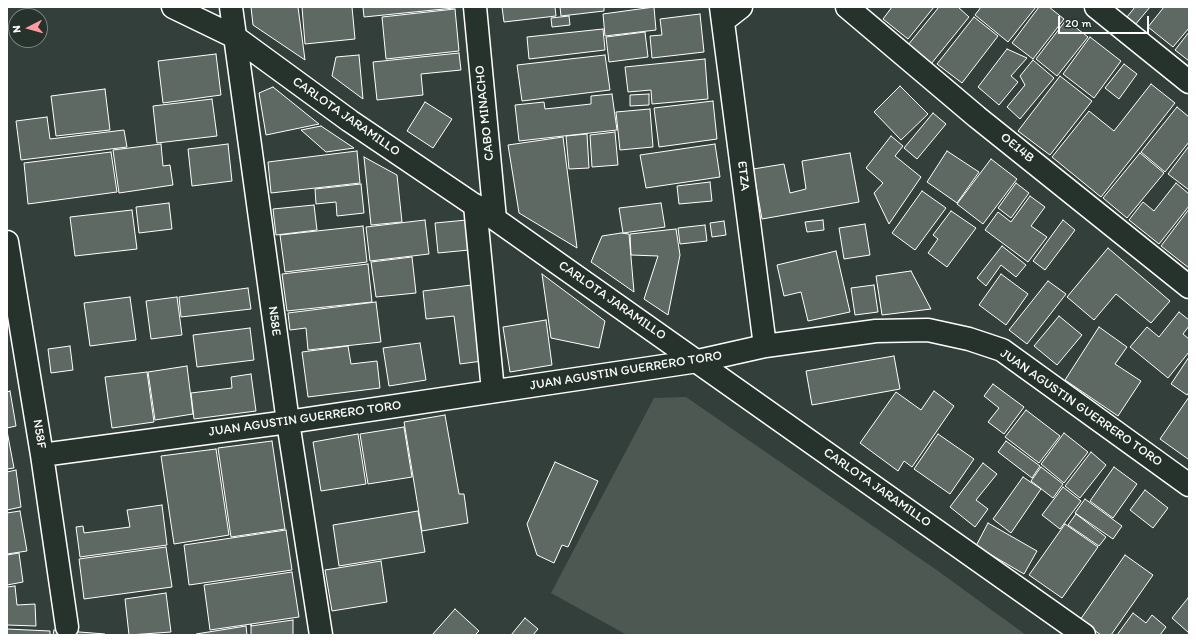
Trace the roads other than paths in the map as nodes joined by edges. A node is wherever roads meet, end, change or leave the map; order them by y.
1 (173, 7) edge
2 (231, 7) edge
3 (475, 7) edge
4 (741, 7) edge
5 (847, 7) edge
6 (1096, 7) edge
7 (722, 14) edge
8 (235, 37) junction
9 (1189, 82) edge
10 (475, 205) junction
11 (495, 219) junction
12 (7, 242) edge
13 (9, 266) edge
14 (1189, 287) edge
15 (765, 346) junction
16 (698, 361) junction
17 (493, 391) junction
18 (288, 422) junction
19 (42, 455) junction
20 (1189, 485) edge
21 (67, 627) dead end
22 (321, 635) edge
23 (1083, 635) edge

1 - 8 street, CARLOTA JARAMILLO
2 - 8 street, N58E
3 - 11 street, CABO MINACHO
4 - 7 street
5 - 14 street, OE14B
6 - 9 street
7 - 15 street, ETZA
8 - 10 street, CARLOTA JARAMILLO
8 - 18 street, N58E
10 - 11 street, CARLOTA JARAMILLO
10 - 17 street
11 - 16 street, CARLOTA JARAMILLO
12 - 13 street, N58F
13 - 19 street, N58F
15 - 16 street, JUAN AGUSTIN GUERRERO TORO
15 - 20 street, JUAN AGUSTIN GUERRERO TORO
16 - 17 street, JUAN AGUSTIN GUERRERO TORO
16 - 23 street, CARLOTA JARAMILLO
17 - 18 street, JUAN AGUSTIN GUERRERO TORO
18 - 19 street, JUAN AGUSTIN GUERRERO TORO
18 - 22 street, N58E
19 - 21 street, N58F

